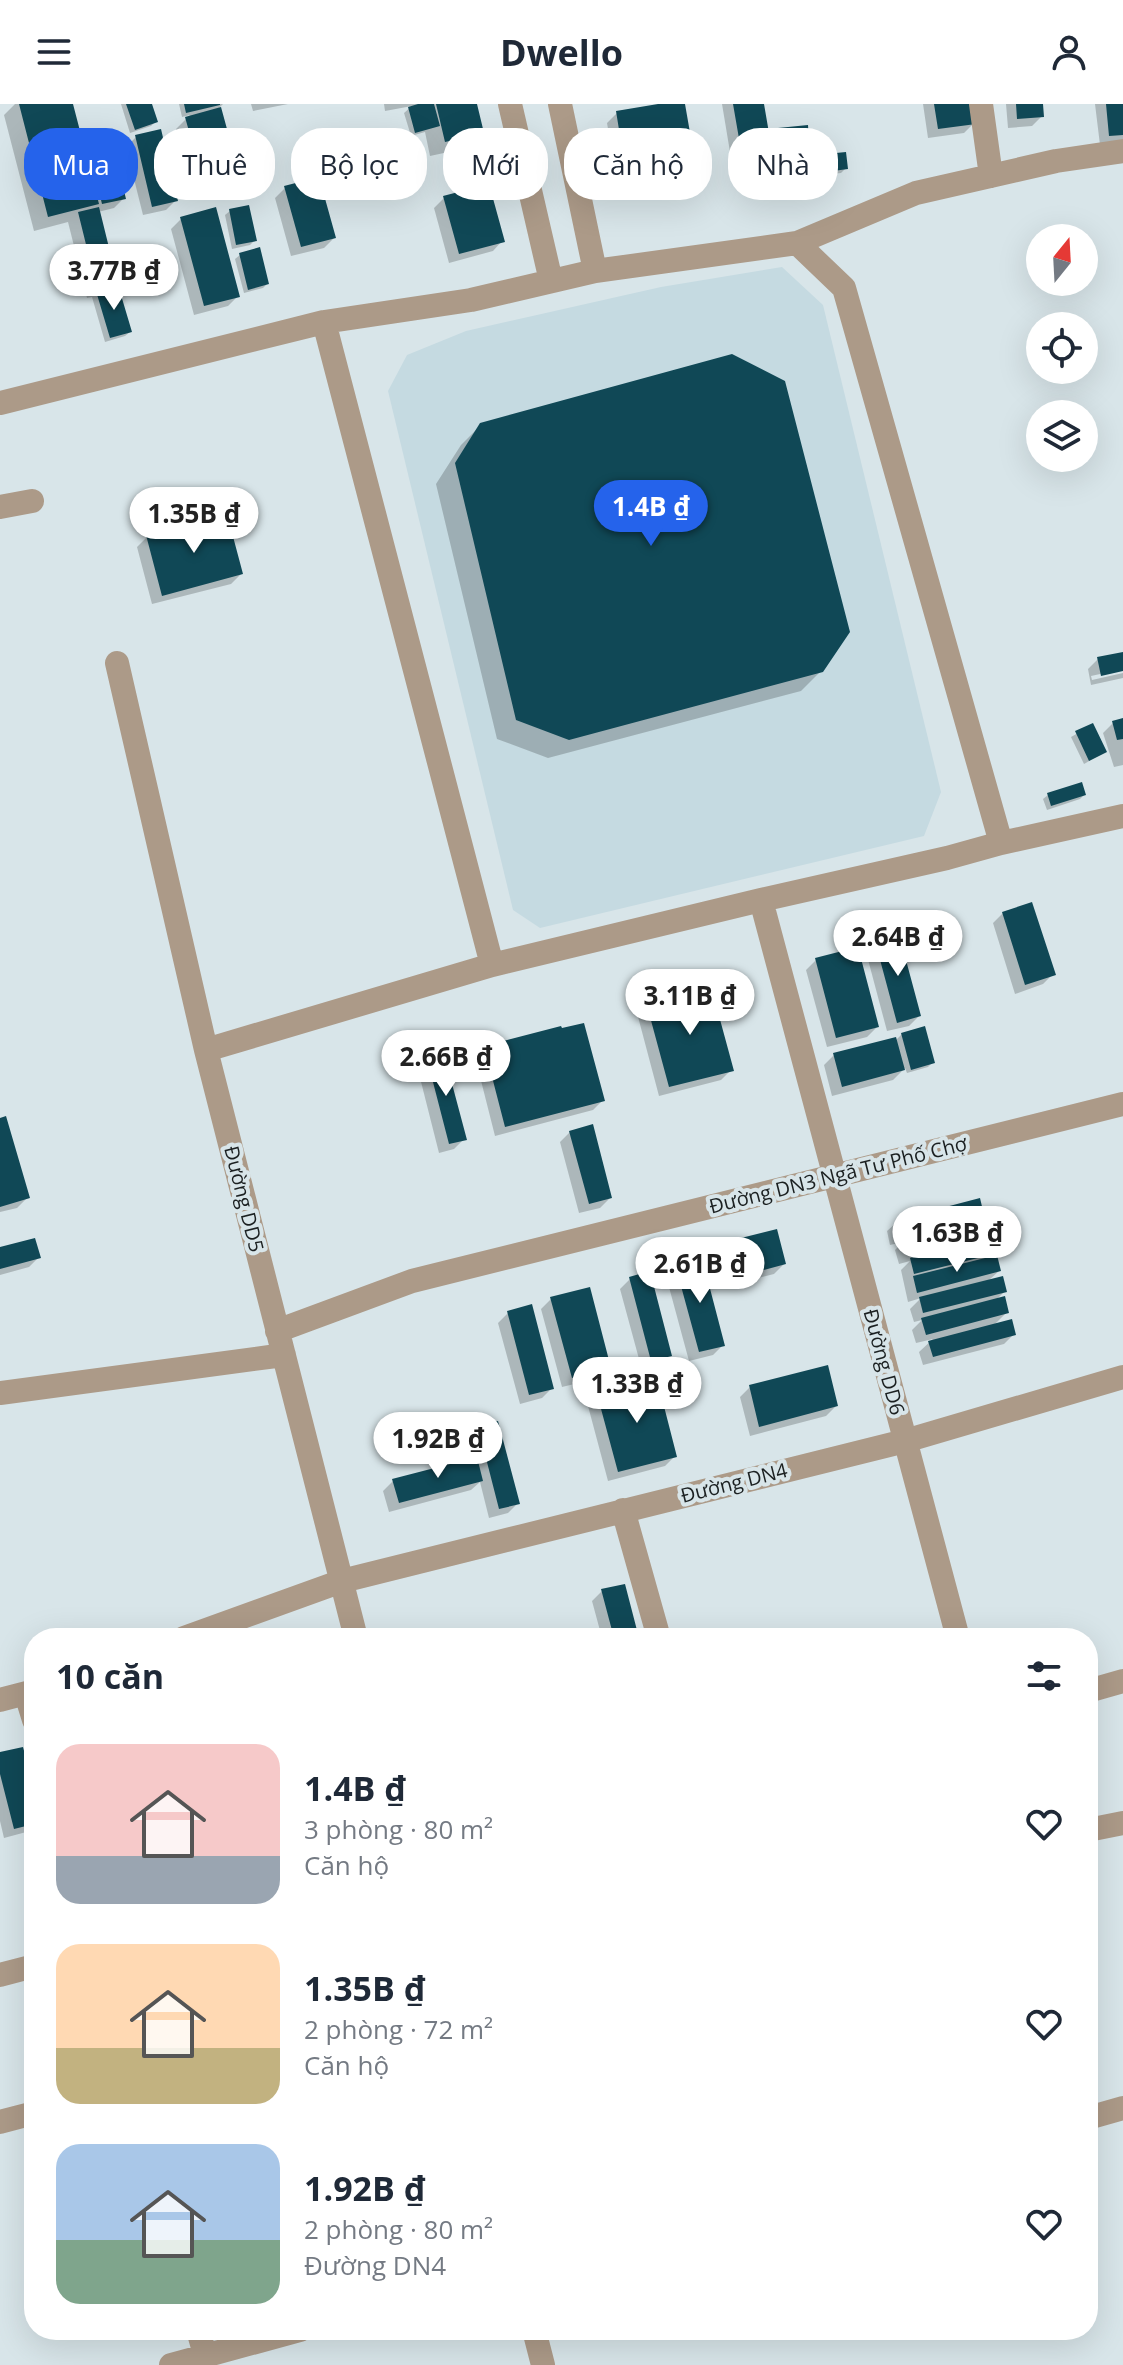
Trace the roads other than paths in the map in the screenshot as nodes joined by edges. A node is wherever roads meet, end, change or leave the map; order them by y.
1 (510, 104) edge
2 (560, 104) edge
3 (981, 104) edge
4 (1123, 151) edge
5 (991, 176) junction
6 (797, 243) junction
7 (595, 271) junction
8 (551, 281) junction
9 (324, 322) junction
10 (0, 403) edge
11 (32, 501) dead end
12 (0, 507) edge
13 (117, 663) dead end
14 (1123, 816) edge
15 (1001, 843) junction
16 (761, 900) junction
17 (492, 965) junction
18 (206, 1050) junction
19 (1123, 1104) edge
20 (834, 1175) junction
21 (277, 1331) junction
22 (284, 1355) junction
23 (1123, 1377) edge
24 (0, 1393) edge
25 (905, 1441) junction
26 (623, 1510) junction
27 (342, 1581) junction
28 (212, 1628) edge
29 (354, 1628) edge
30 (656, 1628) edge
31 (955, 1628) edge
32 (1123, 1681) edge
33 (1098, 1688) edge
34 (24, 1694) edge
35 (0, 1700) edge
36 (1123, 1823) edge
37 (1098, 1828) edge
38 (24, 1969) edge
39 (0, 1975) edge
40 (1123, 2108) edge
41 (1098, 2115) edge
42 (24, 2116) edge
43 (0, 2122) edge
44 (201, 2340) edge
45 (269, 2340) edge
46 (537, 2340) edge
47 (207, 2360) edge
48 (171, 2365) edge
49 (543, 2365) edge

1 - 8 street
2 - 7 street
3 - 5 street
4 - 5 street
5 - 6 street
6 - 7 street
6 - 15 street
7 - 8 street
8 - 9 street
9 - 10 street
9 - 17 street
11 - 12 street
13 - 18 street, Đường DD5
14 - 15 street
15 - 16 street
16 - 17 street
16 - 20 street, Đường DD6
17 - 18 street
18 - 21 street, Đường DD5
19 - 20 street, Đường DN3 Ngã Tư Phố Chợ
20 - 21 street, Đường DN3 Ngã Tư Phố Chợ
20 - 25 street, Đường DD6
21 - 22 street, Đường DD5
22 - 24 street
22 - 27 street, Đường DD5
23 - 25 street, Đường DN4
25 - 26 street, Đường DN4
25 - 31 street, Đường DD6
26 - 27 street, Đường DN4
26 - 30 street
27 - 28 street, Đường DN4
27 - 29 street, Đường DD5
32 - 33 street
34 - 35 street
36 - 37 street
38 - 39 street
40 - 41 street
42 - 43 street
44 - 47 street
45 - 47 street
46 - 49 street
47 - 48 street

